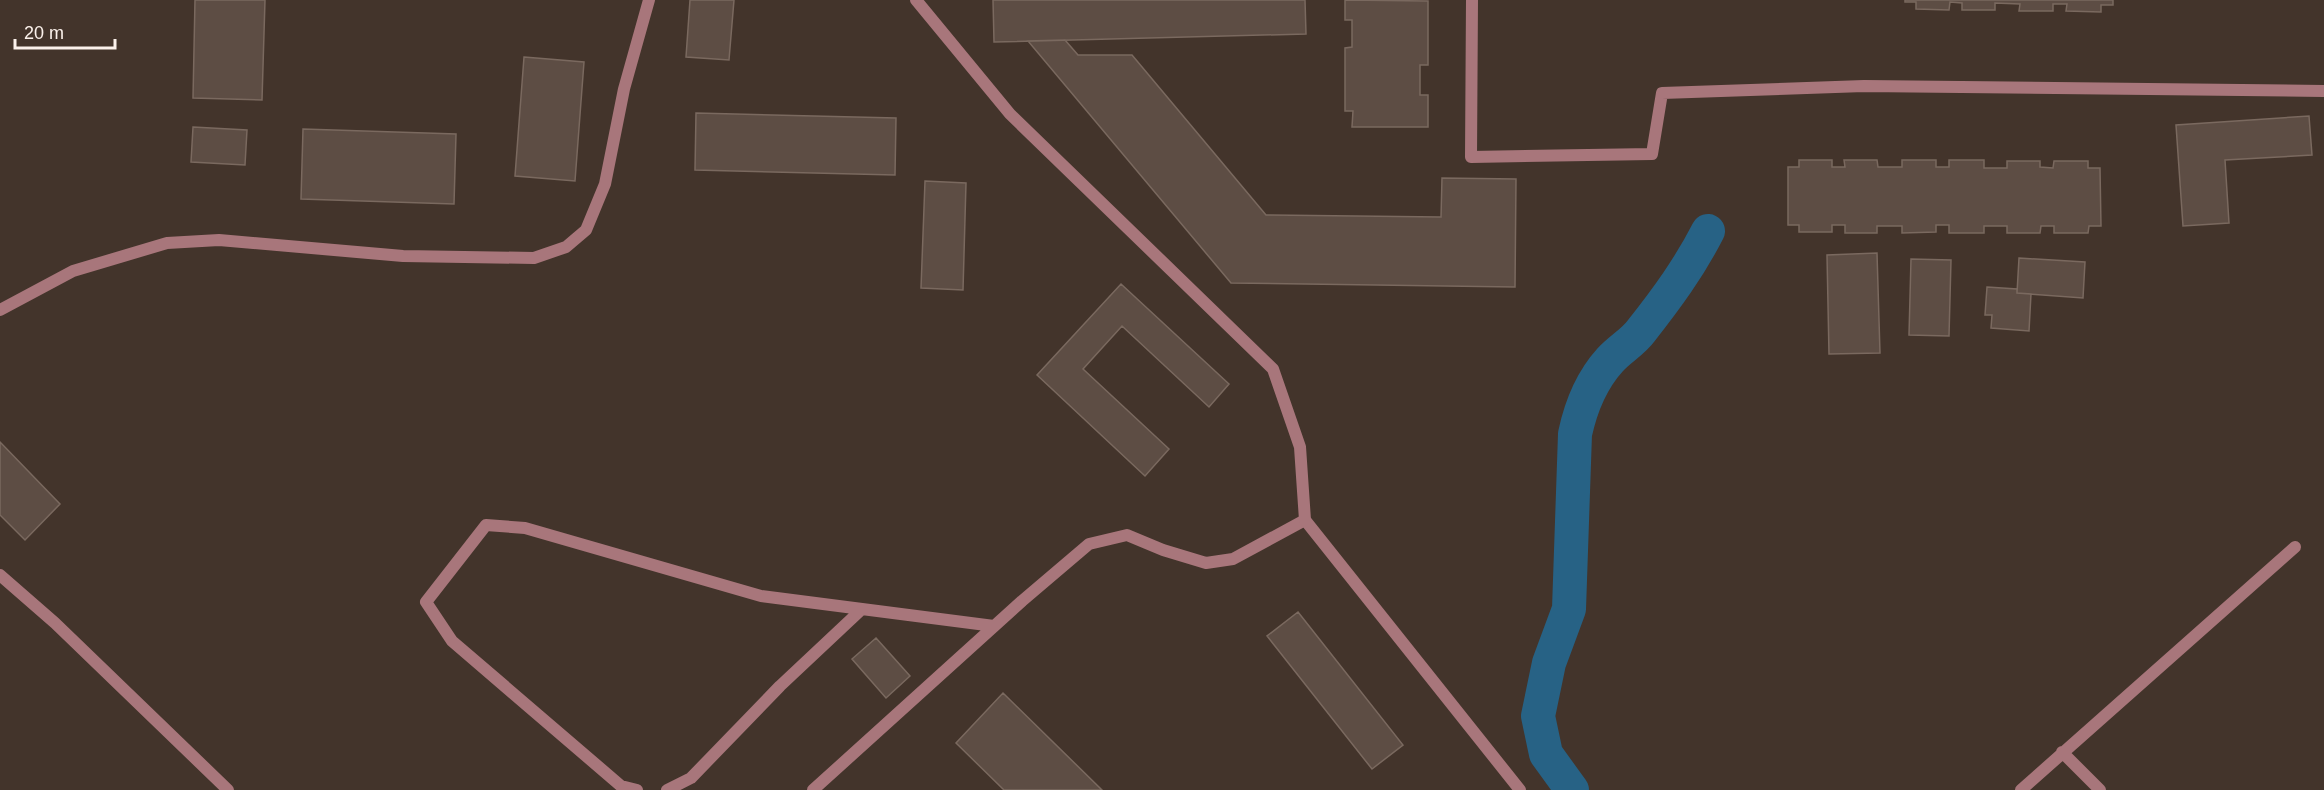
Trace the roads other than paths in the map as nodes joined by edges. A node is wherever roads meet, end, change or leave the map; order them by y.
1 (649, 0) edge
2 (916, 0) edge
3 (1472, 0) edge
4 (2324, 91) edge
5 (0, 310) edge
6 (1305, 520) junction
7 (2295, 548) dead end
8 (0, 575) edge
9 (862, 609) junction
10 (994, 626) junction
11 (2062, 752) junction
12 (228, 790) edge
13 (637, 790) edge
14 (667, 790) edge
15 (813, 790) edge
16 (1520, 790) edge
17 (2021, 790) edge
18 (2100, 790) edge

1 - 5 street
2 - 6 street
3 - 4 street
6 - 10 street
6 - 16 street
7 - 11 street
8 - 12 street
9 - 10 street
9 - 13 street
9 - 14 street
10 - 15 street
11 - 17 street
11 - 18 street

